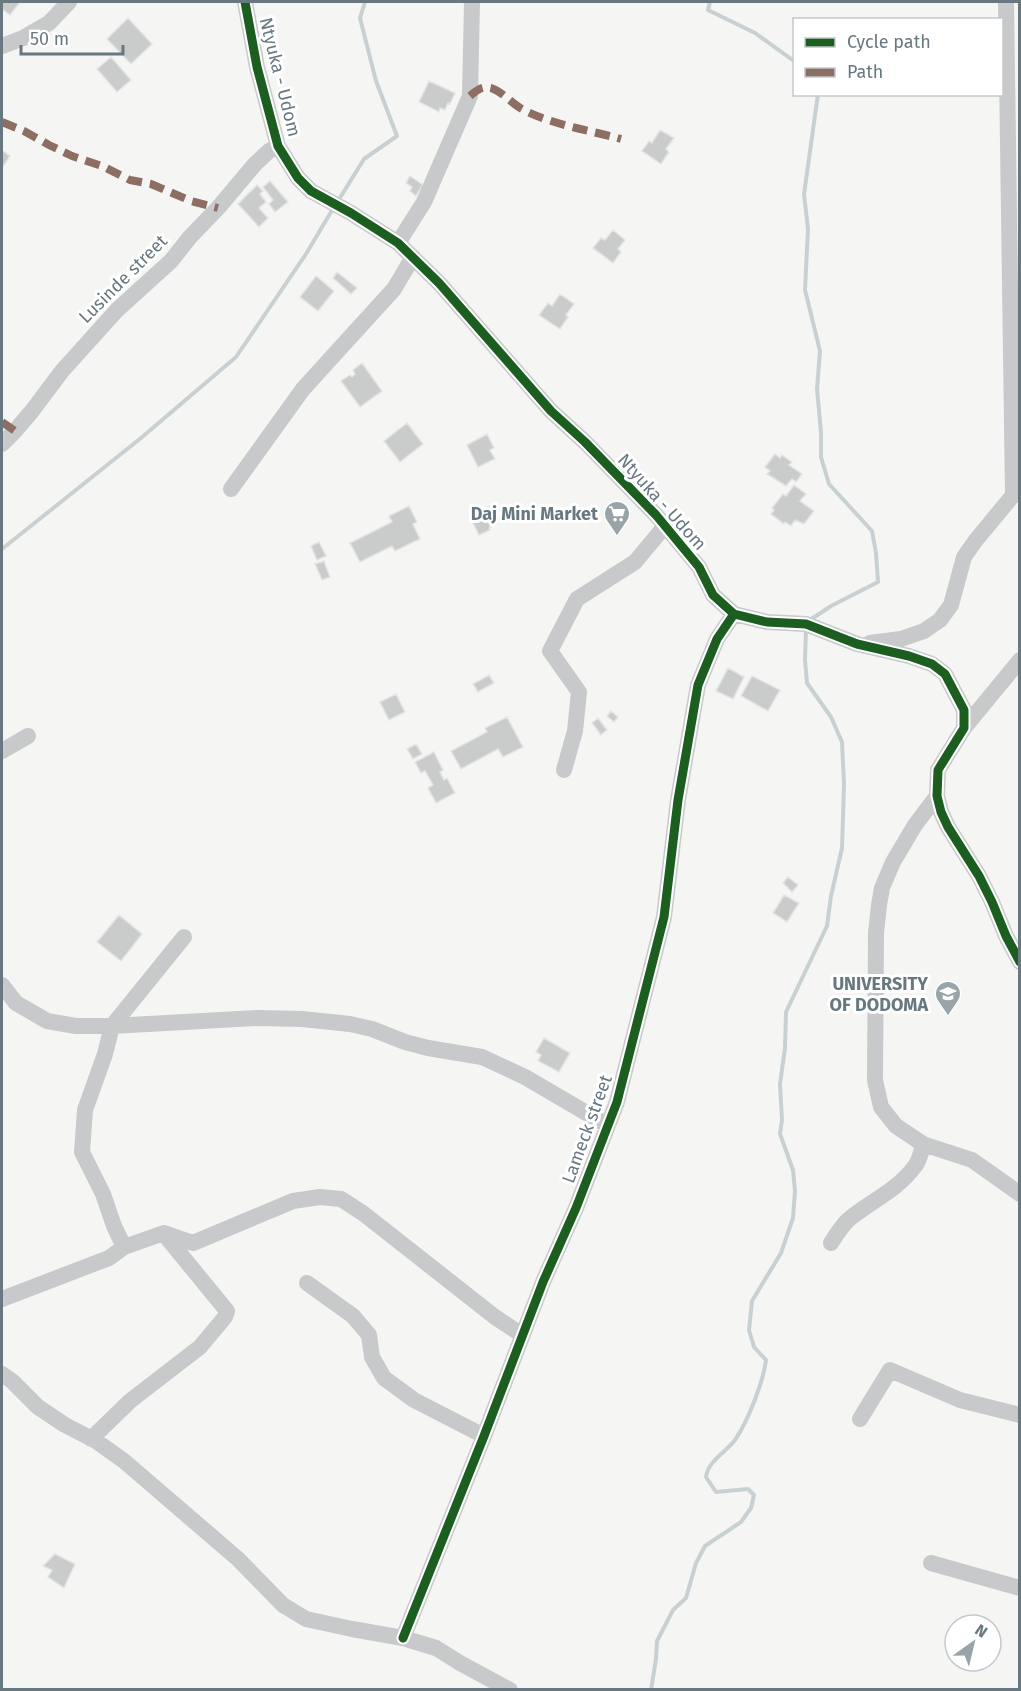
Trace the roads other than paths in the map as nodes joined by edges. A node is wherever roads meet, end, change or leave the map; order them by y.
1 (69, 2) edge
2 (245, 2) edge
3 (472, 2) edge
4 (1006, 2) edge
5 (2, 46) edge
6 (279, 146) junction
7 (398, 243) junction
8 (412, 257) junction
9 (2, 444) edge
10 (231, 489) dead end
11 (1016, 491) edge
12 (665, 526) junction
13 (734, 614) junction
14 (857, 645) junction
15 (1020, 660) edge
16 (964, 728) junction
17 (28, 736) dead end
18 (2, 751) edge
19 (564, 770) dead end
20 (937, 796) junction
21 (184, 937) dead end
22 (1020, 962) edge
23 (2, 985) edge
24 (112, 1026) junction
25 (607, 1125) junction
26 (923, 1144) junction
27 (1020, 1194) edge
28 (164, 1233) junction
29 (831, 1243) dead end
30 (124, 1247) junction
31 (307, 1283) dead end
32 (2, 1299) edge
33 (522, 1335) junction
34 (2, 1374) edge
35 (1020, 1415) edge
36 (860, 1419) dead end
37 (484, 1436) junction
38 (92, 1439) junction
39 (931, 1563) dead end
40 (1020, 1588) edge
41 (403, 1638) junction
42 (510, 1689) edge

1 - 5 street
2 - 6 street, Ntyuka - Udom
3 - 7 street
4 - 11 street
6 - 7 street, Ntyuka - Udom
6 - 9 street, Lusinde street
7 - 8 street, Ntyuka - Udom
8 - 10 street
8 - 12 street, Ntyuka - Udom
11 - 14 street
12 - 13 street, Ntyuka - Udom
12 - 19 street
13 - 14 street, Ntyuka - Udom
13 - 25 street, Lameck street
14 - 16 street, Ntyuka - Udom
15 - 16 street
16 - 20 street
17 - 18 street
20 - 22 street
20 - 26 street
21 - 24 street
23 - 24 street
24 - 25 street
24 - 30 street
25 - 33 street, Lameck street
26 - 27 street
26 - 29 street
28 - 30 street
28 - 33 street
28 - 38 street
30 - 32 street
31 - 37 street
33 - 37 street, Lameck street
34 - 38 street
35 - 36 street
37 - 41 street, Lameck street
38 - 41 street
39 - 40 street
41 - 42 street

